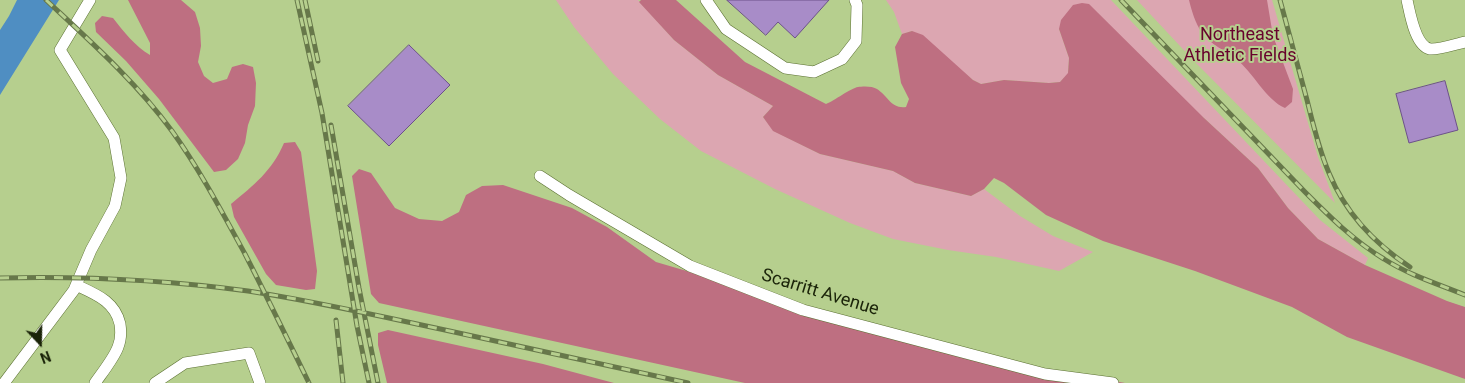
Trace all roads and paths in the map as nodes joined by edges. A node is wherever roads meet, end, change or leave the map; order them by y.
1 (90, 0) edge
2 (706, 0) edge
3 (855, 0) edge
4 (1407, 0) edge
5 (1465, 42) edge
6 (540, 176) dead end
7 (76, 285) junction
8 (4, 383) edge
9 (95, 383) edge
10 (155, 383) edge
11 (260, 383) edge
12 (1113, 383) edge

1 - 7 lane
2 - 3 lane
4 - 5 lane
6 - 12 lane, Scarritt Avenue
7 - 8 lane
7 - 9 lane
10 - 11 lane

